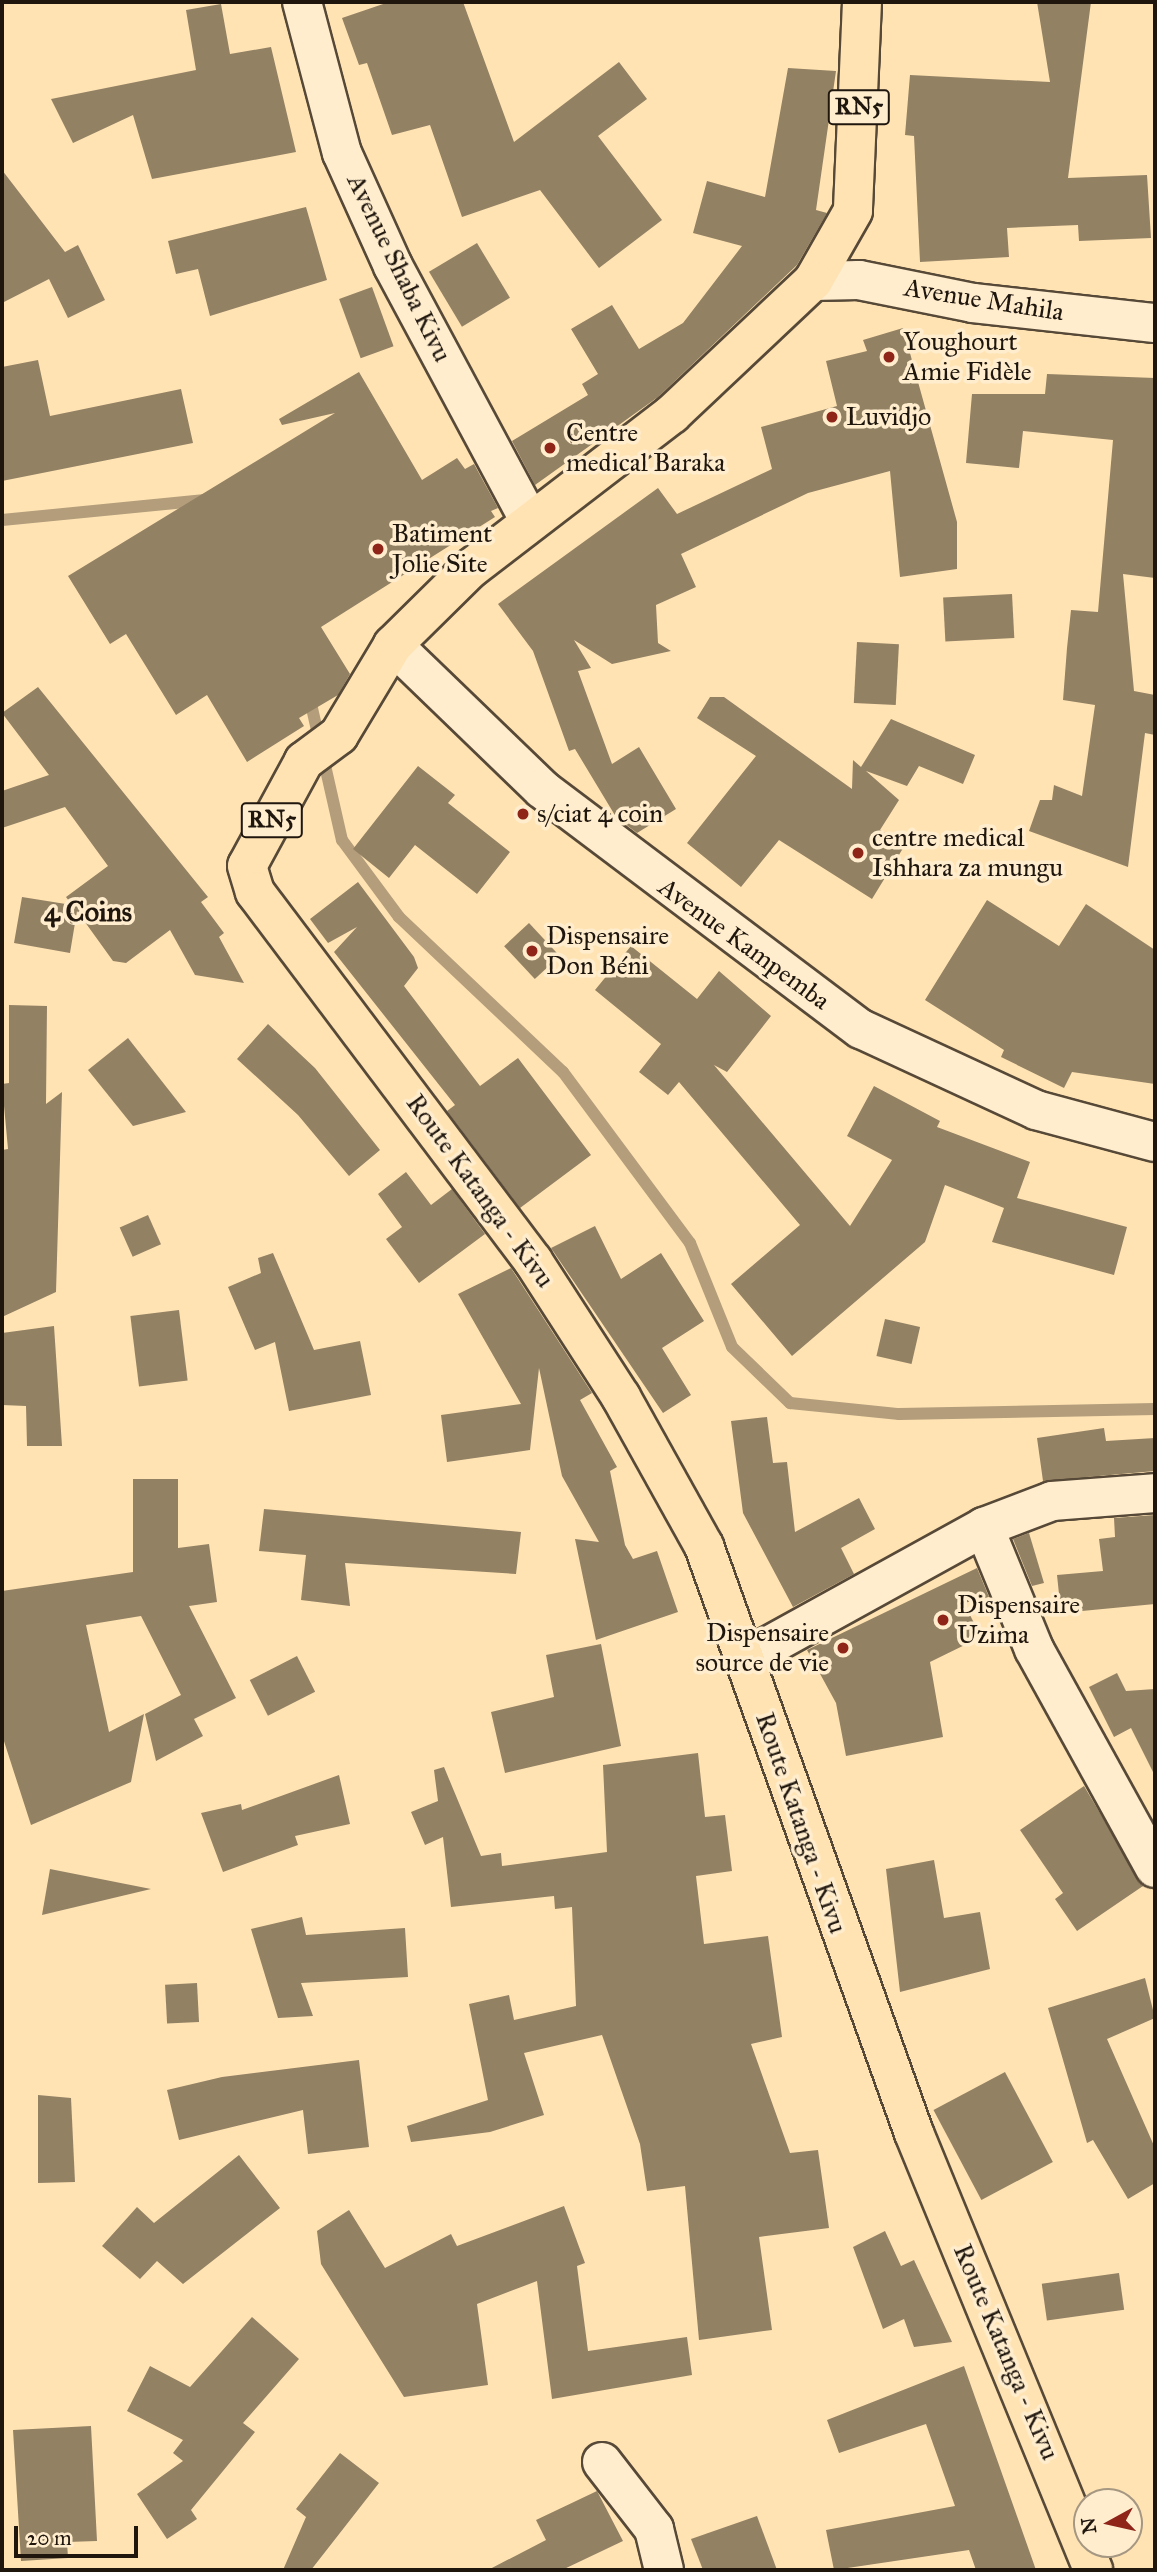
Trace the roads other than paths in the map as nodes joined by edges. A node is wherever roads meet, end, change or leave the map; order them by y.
1 (302, 2) edge
2 (862, 2) edge
3 (813, 281) junction
4 (1155, 323) edge
5 (530, 522) junction
6 (393, 645) junction
7 (1155, 1142) edge
8 (1155, 1493) edge
9 (984, 1527) junction
10 (745, 1658) junction
11 (1155, 1868) edge
12 (602, 2462) dead end
13 (664, 2570) edge
14 (1093, 2570) edge

1 - 5 street, Avenue Shaba Kivu
2 - 3 highway, Route Katanga - Kivu / RN5
3 - 4 street, Avenue Mahila
3 - 5 highway, Route Katanga - Kivu / RN5
5 - 6 highway, Route Katanga - Kivu / RN5
6 - 7 street, Avenue Kampemba
6 - 10 highway, Route Katanga - Kivu / RN5
8 - 9 street
9 - 10 street
9 - 11 street
10 - 14 highway, Route Katanga - Kivu / RN5
12 - 13 street

